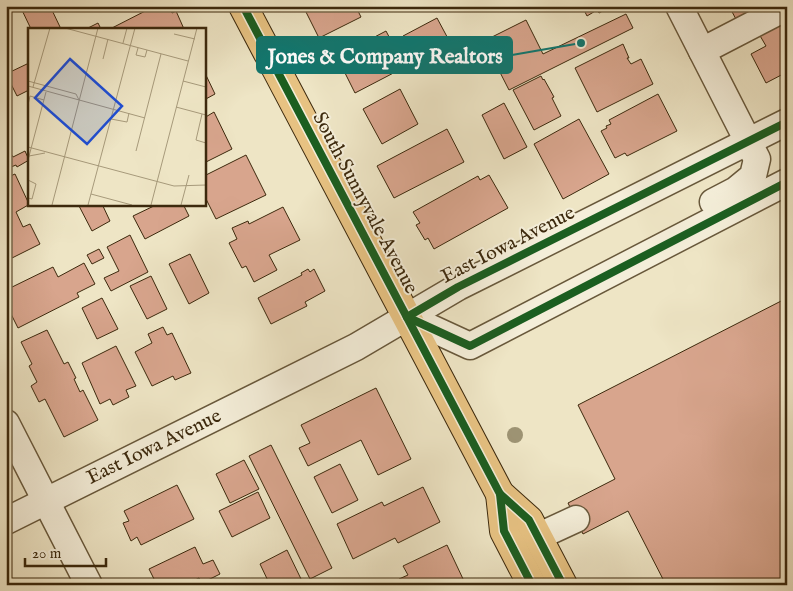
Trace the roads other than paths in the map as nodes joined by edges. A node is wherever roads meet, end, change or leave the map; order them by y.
1 (242, 6) edge
2 (679, 6) edge
3 (787, 7) edge
4 (702, 51) junction
5 (787, 122) edge
6 (749, 141) junction
7 (779, 186) edge
8 (645, 256) junction
9 (407, 317) junction
10 (6, 423) edge
11 (500, 494) junction
12 (46, 501) junction
13 (576, 519) dead end
14 (6, 521) edge
15 (538, 537) junction
16 (89, 585) edge
17 (532, 585) edge
18 (563, 585) edge

1 - 9 main road, South Sunnyvale Avenue
2 - 4 street
3 - 4 street
4 - 6 street
5 - 6 street, East Iowa Avenue
6 - 8 street
6 - 9 street, East Iowa Avenue
7 - 8 street
8 - 9 street
9 - 11 main road, South Sunnyvale Avenue
9 - 12 street, East Iowa Avenue
10 - 12 street
11 - 15 main road, South Sunnyvale Avenue
11 - 17 main road, South Sunnyvale Avenue
12 - 14 street, East Iowa Avenue
12 - 16 street
13 - 15 street
15 - 18 main road, South Sunnyvale Avenue

